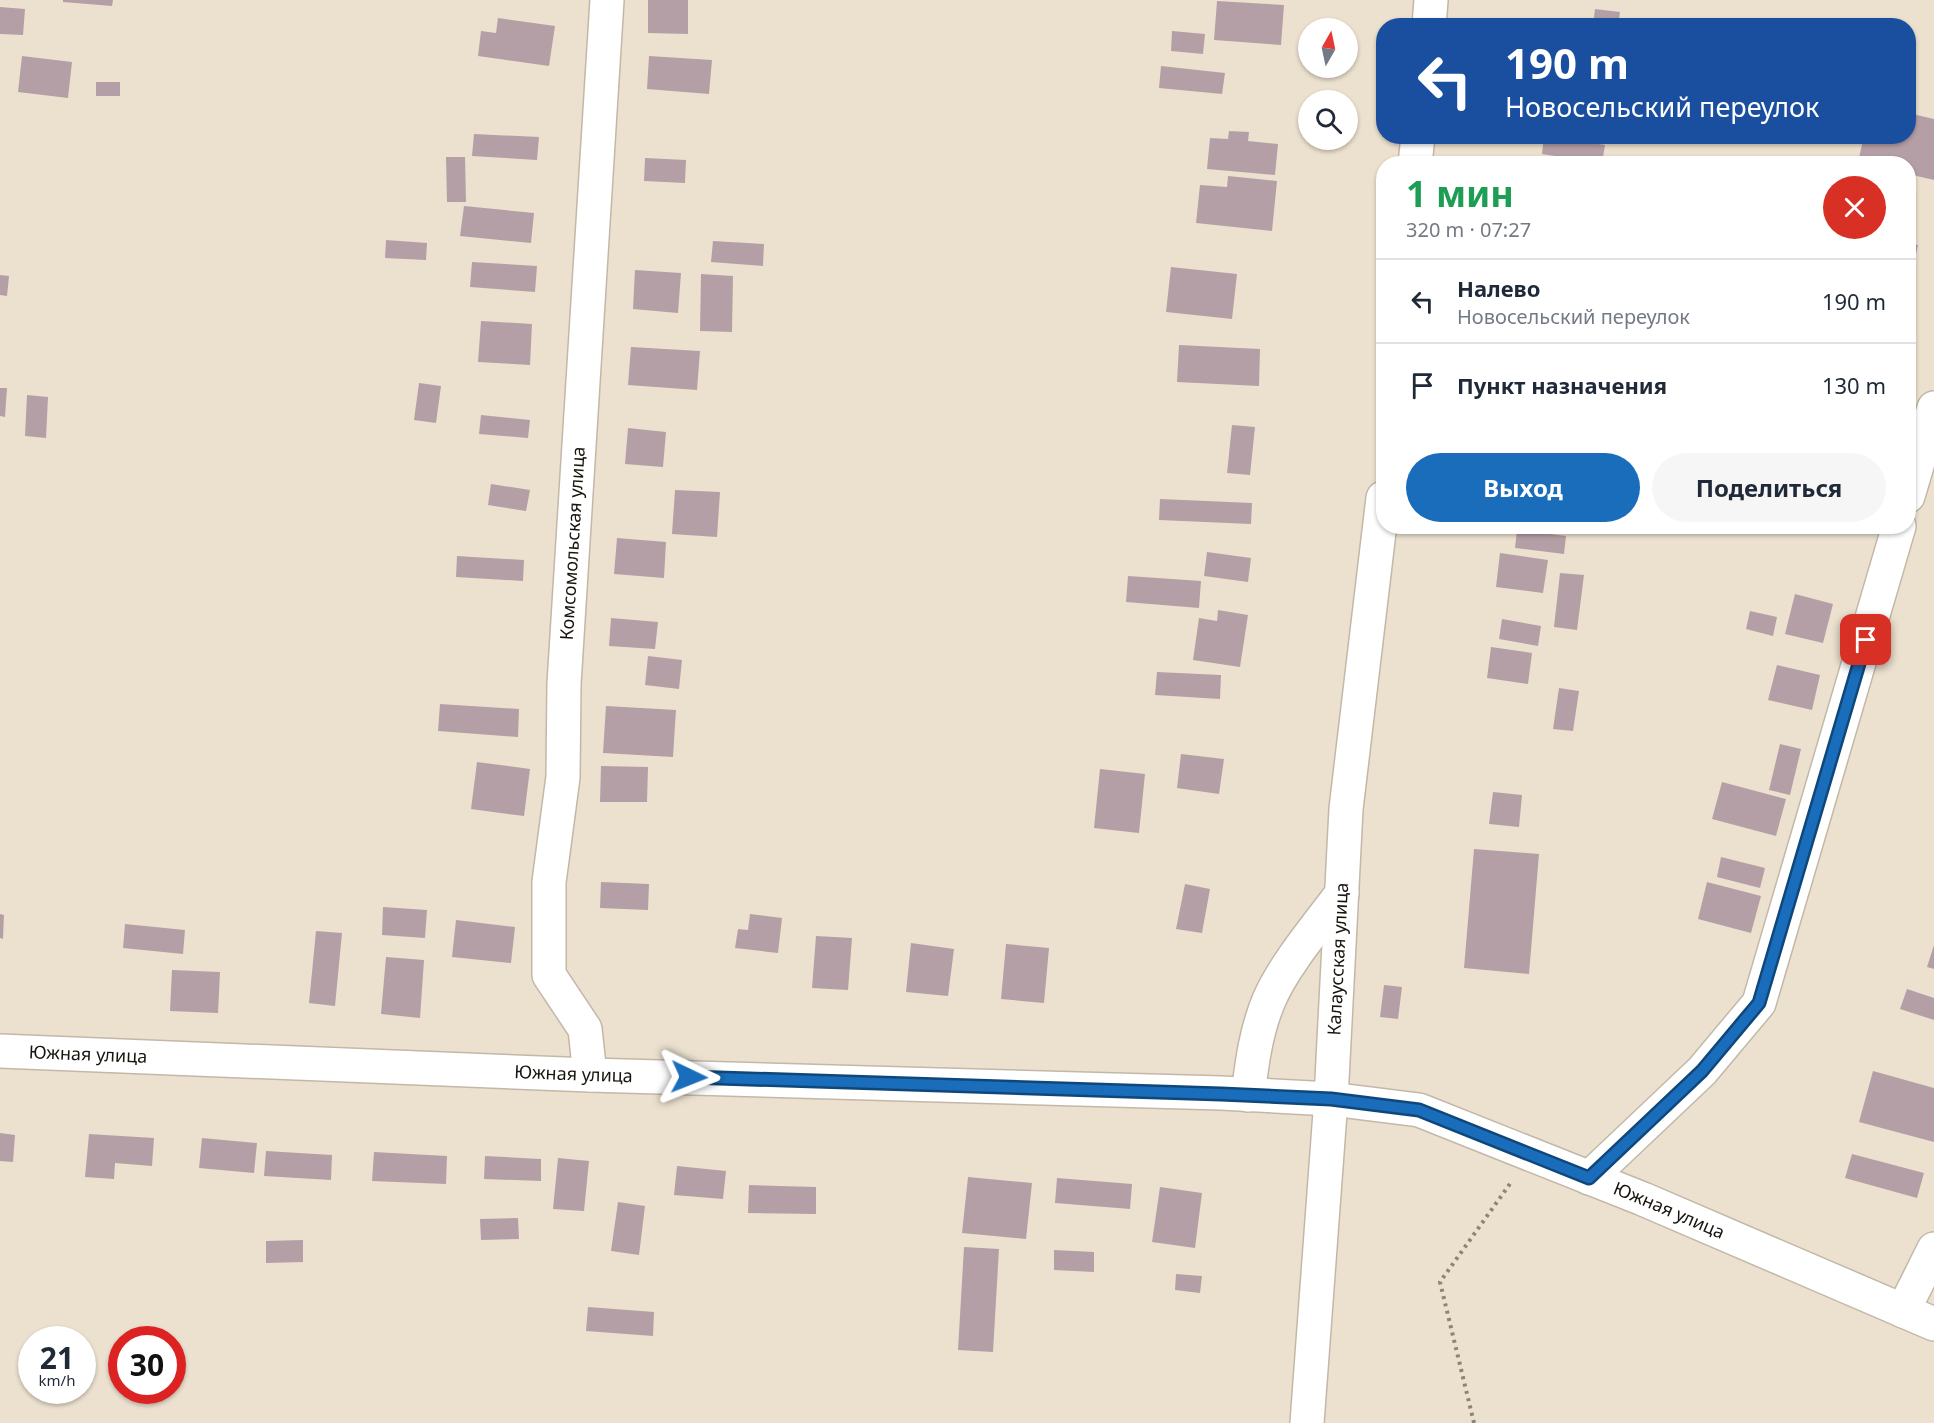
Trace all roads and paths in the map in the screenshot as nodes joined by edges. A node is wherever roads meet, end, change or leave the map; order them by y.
1 (607, 0) edge
2 (1431, 0) edge
3 (1430, 18) edge
4 (1934, 408) edge
5 (1916, 469) edge
6 (1379, 534) edge
7 (1897, 534) edge
8 (1342, 893) junction
9 (0, 1051) edge
10 (590, 1075) junction
11 (1248, 1095) junction
12 (1331, 1099) junction
13 (1531, 1155) junction
14 (1589, 1178) junction
15 (1934, 1249) edge
16 (1903, 1311) junction
17 (1934, 1324) edge
18 (1307, 1423) edge
19 (1474, 1423) edge

1 - 10 street, Комсомольская улица
2 - 3 street
4 - 5 street
6 - 8 street, Калаусская улица
7 - 14 street
8 - 11 street
8 - 12 street, Калаусская улица
9 - 10 street, Южная улица
10 - 11 street, Южная улица
11 - 12 street, Южная улица
12 - 13 street, Южная улица
12 - 18 street, Калаусская улица
13 - 14 street, Южная улица
13 - 19 path
14 - 16 street, Южная улица
15 - 16 street
16 - 17 street, Южная улица

